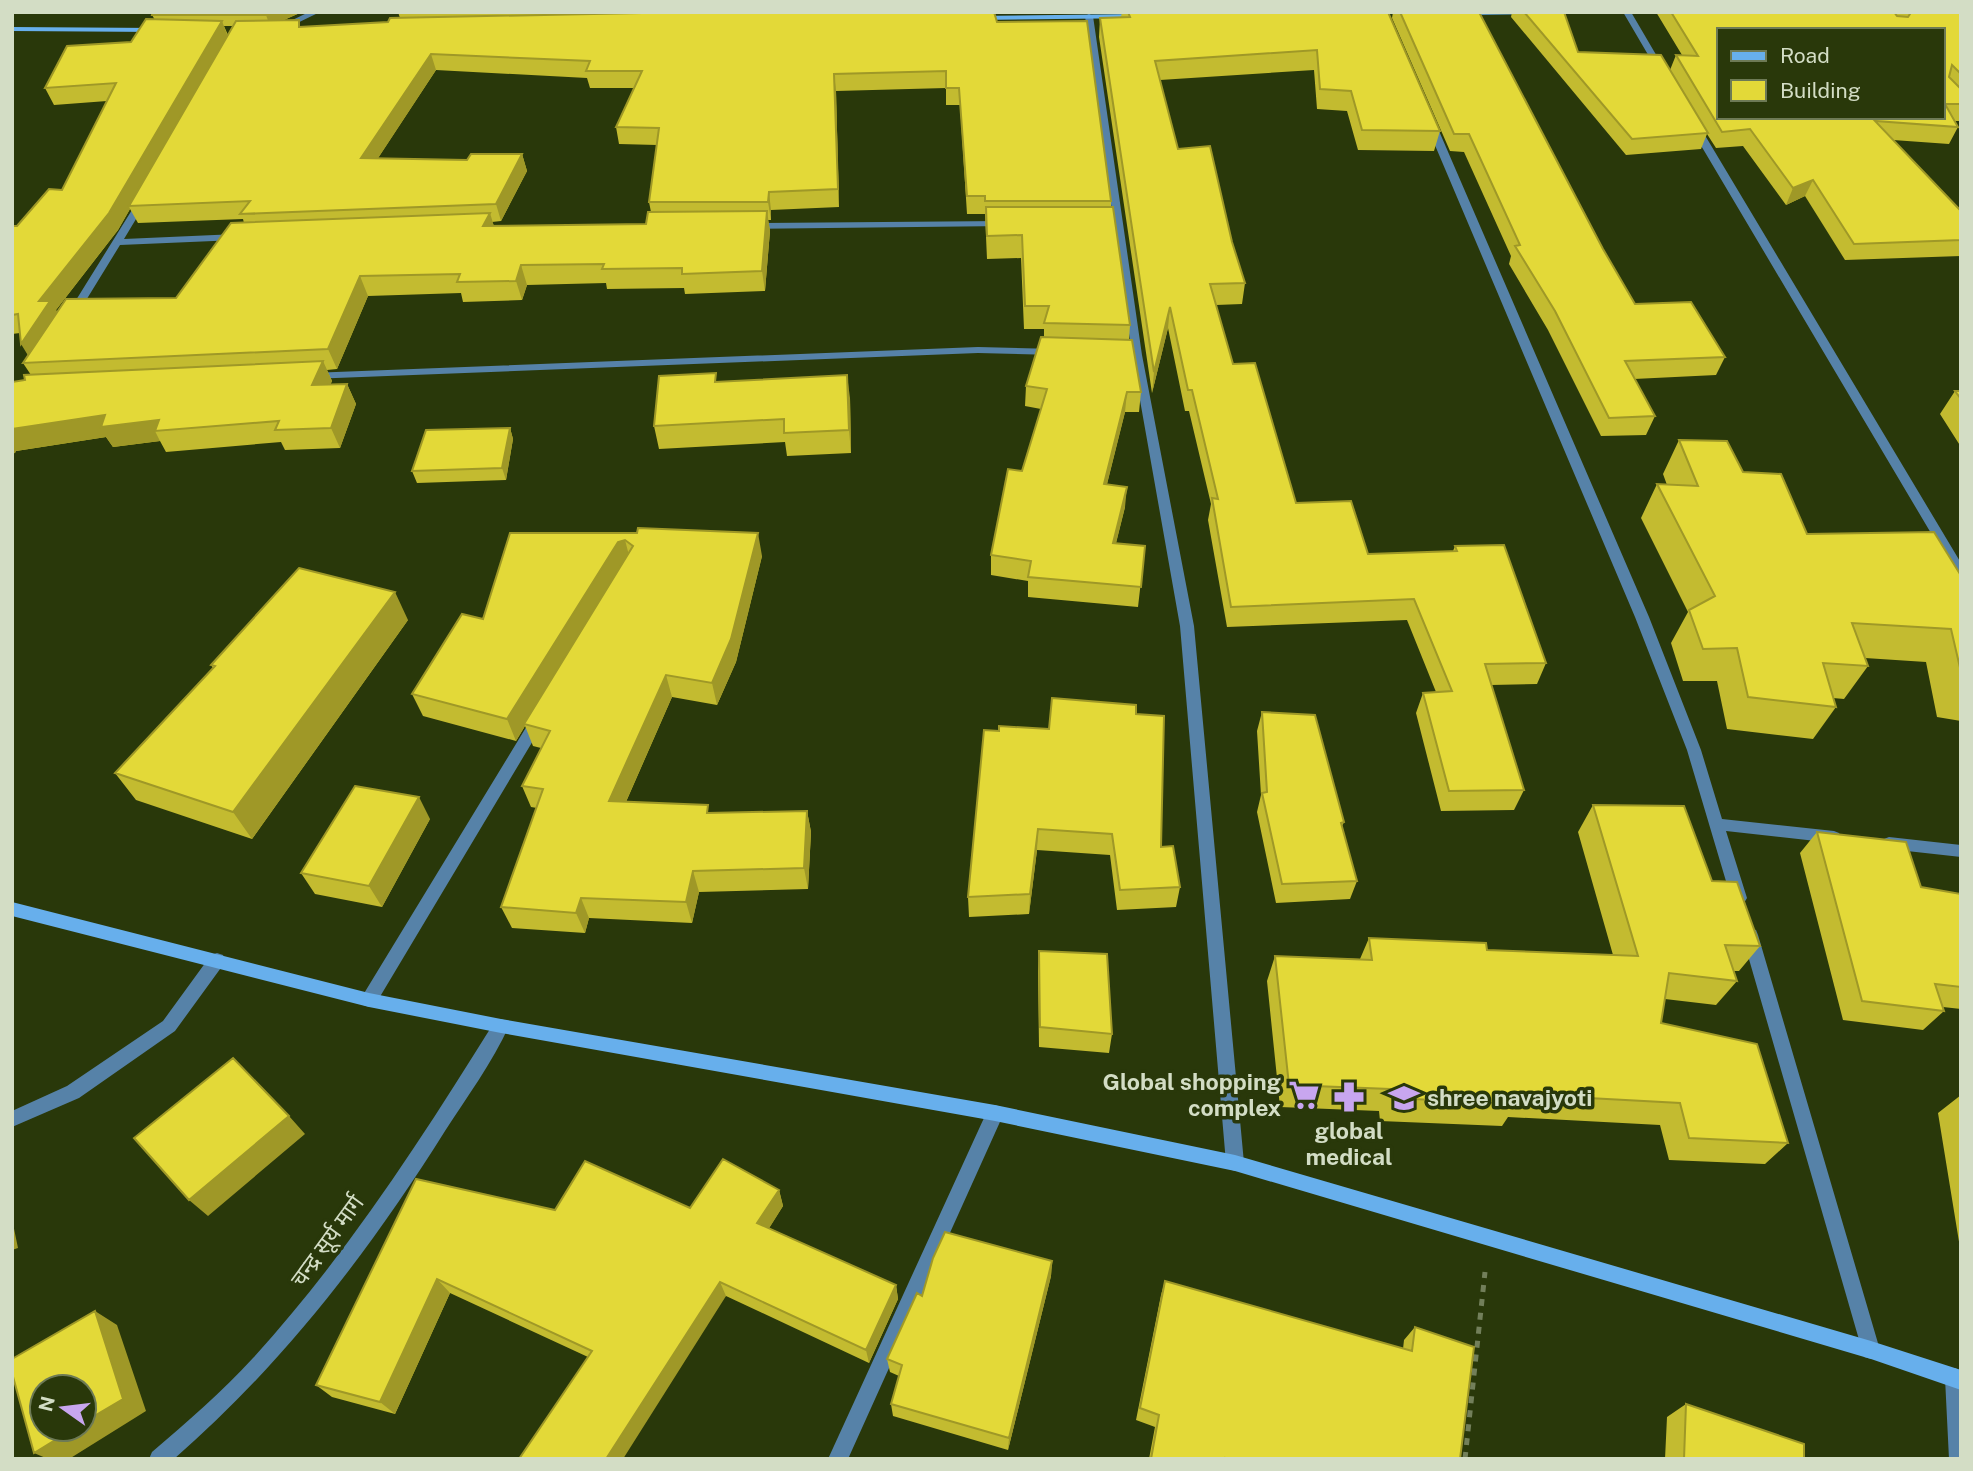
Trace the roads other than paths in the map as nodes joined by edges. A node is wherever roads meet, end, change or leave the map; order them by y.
1 (316, 12) edge
2 (1548, 12) edge
3 (1627, 12) edge
4 (1457, 13) edge
5 (1088, 16) junction
6 (1142, 16) edge
7 (964, 18) edge
8 (12, 29) edge
9 (172, 31) edge
10 (295, 31) edge
11 (268, 32) joint
12 (1669, 84) edge
13 (1427, 116) edge
14 (1691, 120) edge
15 (146, 195) edge
16 (1009, 224) edge
17 (740, 226) edge
18 (243, 237) edge
19 (119, 242) junction
20 (67, 322) edge
21 (1071, 353) edge
22 (297, 377) edge
23 (1961, 574) edge
24 (543, 713) edge
25 (1717, 824) junction
26 (1853, 839) edge
27 (1880, 842) edge
28 (1961, 851) edge
29 (12, 909) edge
30 (217, 960) junction
31 (369, 1000) junction
32 (501, 1026) junction
33 (995, 1113) junction
34 (12, 1119) edge
35 (1235, 1163) junction
36 (1871, 1350) junction
37 (1958, 1379) edge
38 (159, 1459) edge
39 (838, 1459) edge
40 (1959, 1459) edge

1 - 11 street
2 - 4 main road
3 - 12 street
5 - 6 main road
5 - 7 main road
5 - 35 street
8 - 9 main road
10 - 11 main road
13 - 25 street
14 - 23 street
15 - 19 street
16 - 17 street
18 - 19 street
19 - 20 street
21 - 22 street
24 - 31 street
25 - 26 street
25 - 36 street
27 - 28 street
29 - 30 main road
30 - 31 main road
30 - 34 street
31 - 32 main road
32 - 33 main road
32 - 38 street, चन्द्र सूर्य मार्ग
33 - 35 main road
33 - 39 street
35 - 36 main road
36 - 37 main road
37 - 40 street

